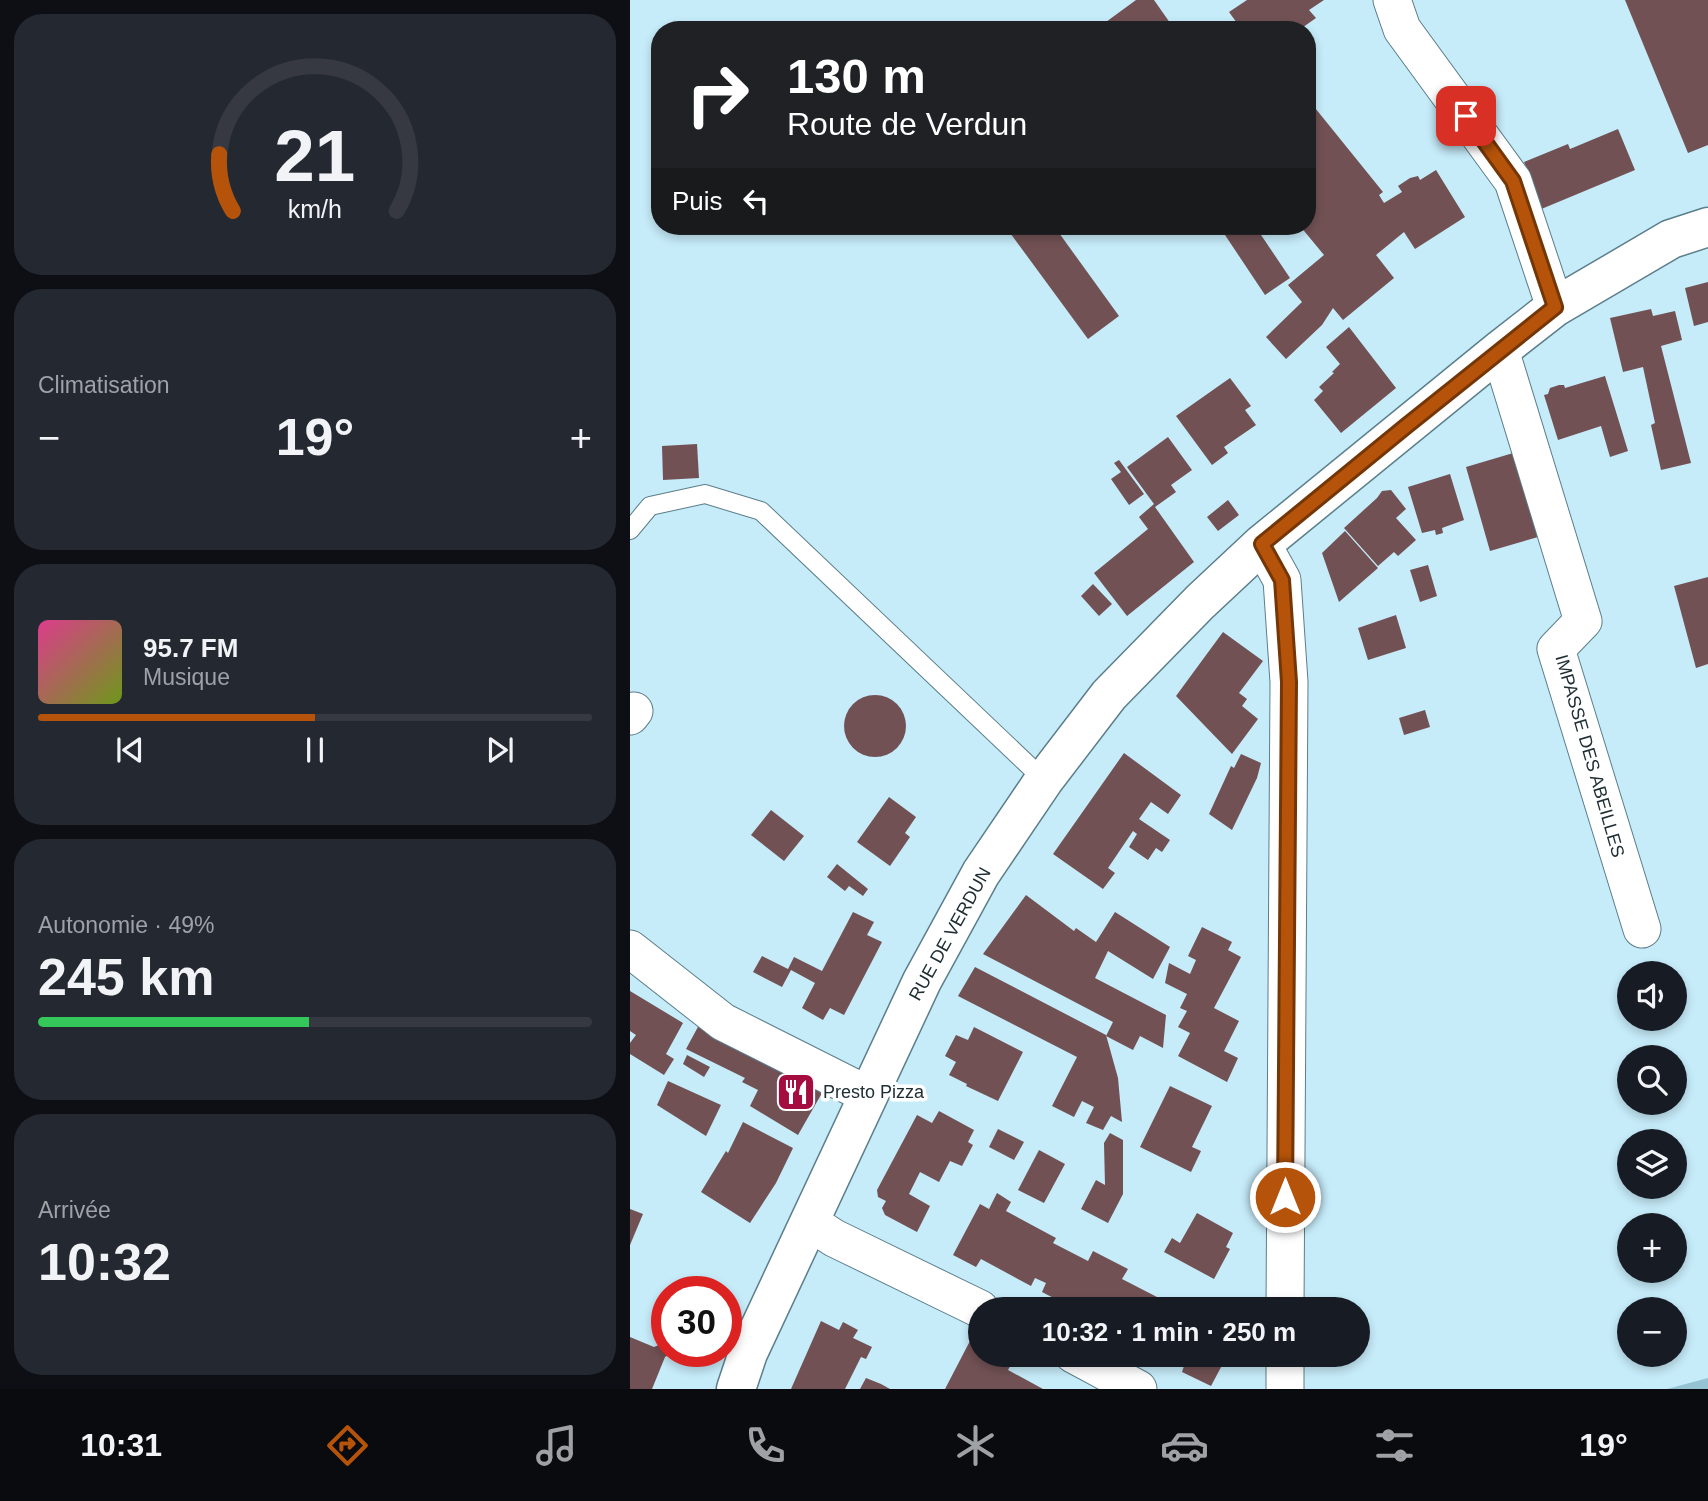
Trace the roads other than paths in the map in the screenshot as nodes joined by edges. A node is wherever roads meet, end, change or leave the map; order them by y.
1 (1392, 0) edge
2 (1708, 227) edge
3 (1555, 307) junction
4 (1500, 350) junction
5 (630, 530) edge
6 (1262, 544) junction
7 (1044, 780) junction
8 (1642, 929) dead end
9 (630, 949) edge
10 (868, 1096) junction
11 (811, 1223) junction
12 (1285, 1297) edge
13 (968, 1303) edge
14 (1097, 1367) edge
15 (1285, 1367) edge
16 (736, 1389) edge
17 (1138, 1389) edge
18 (1285, 1389) edge

1 - 3 street
2 - 3 main road, RUE DE VERDUN
3 - 4 main road, RUE DE VERDUN
4 - 6 main road, RUE DE VERDUN
4 - 8 street, IMPASSE DES ABEILLES
5 - 7 lane
6 - 7 main road, RUE DE VERDUN
6 - 12 street
7 - 10 main road, RUE DE VERDUN
9 - 10 street
10 - 11 main road, RUE DE VERDUN
11 - 13 street
11 - 16 main road, RUE DE VERDUN
14 - 17 street
15 - 18 street

